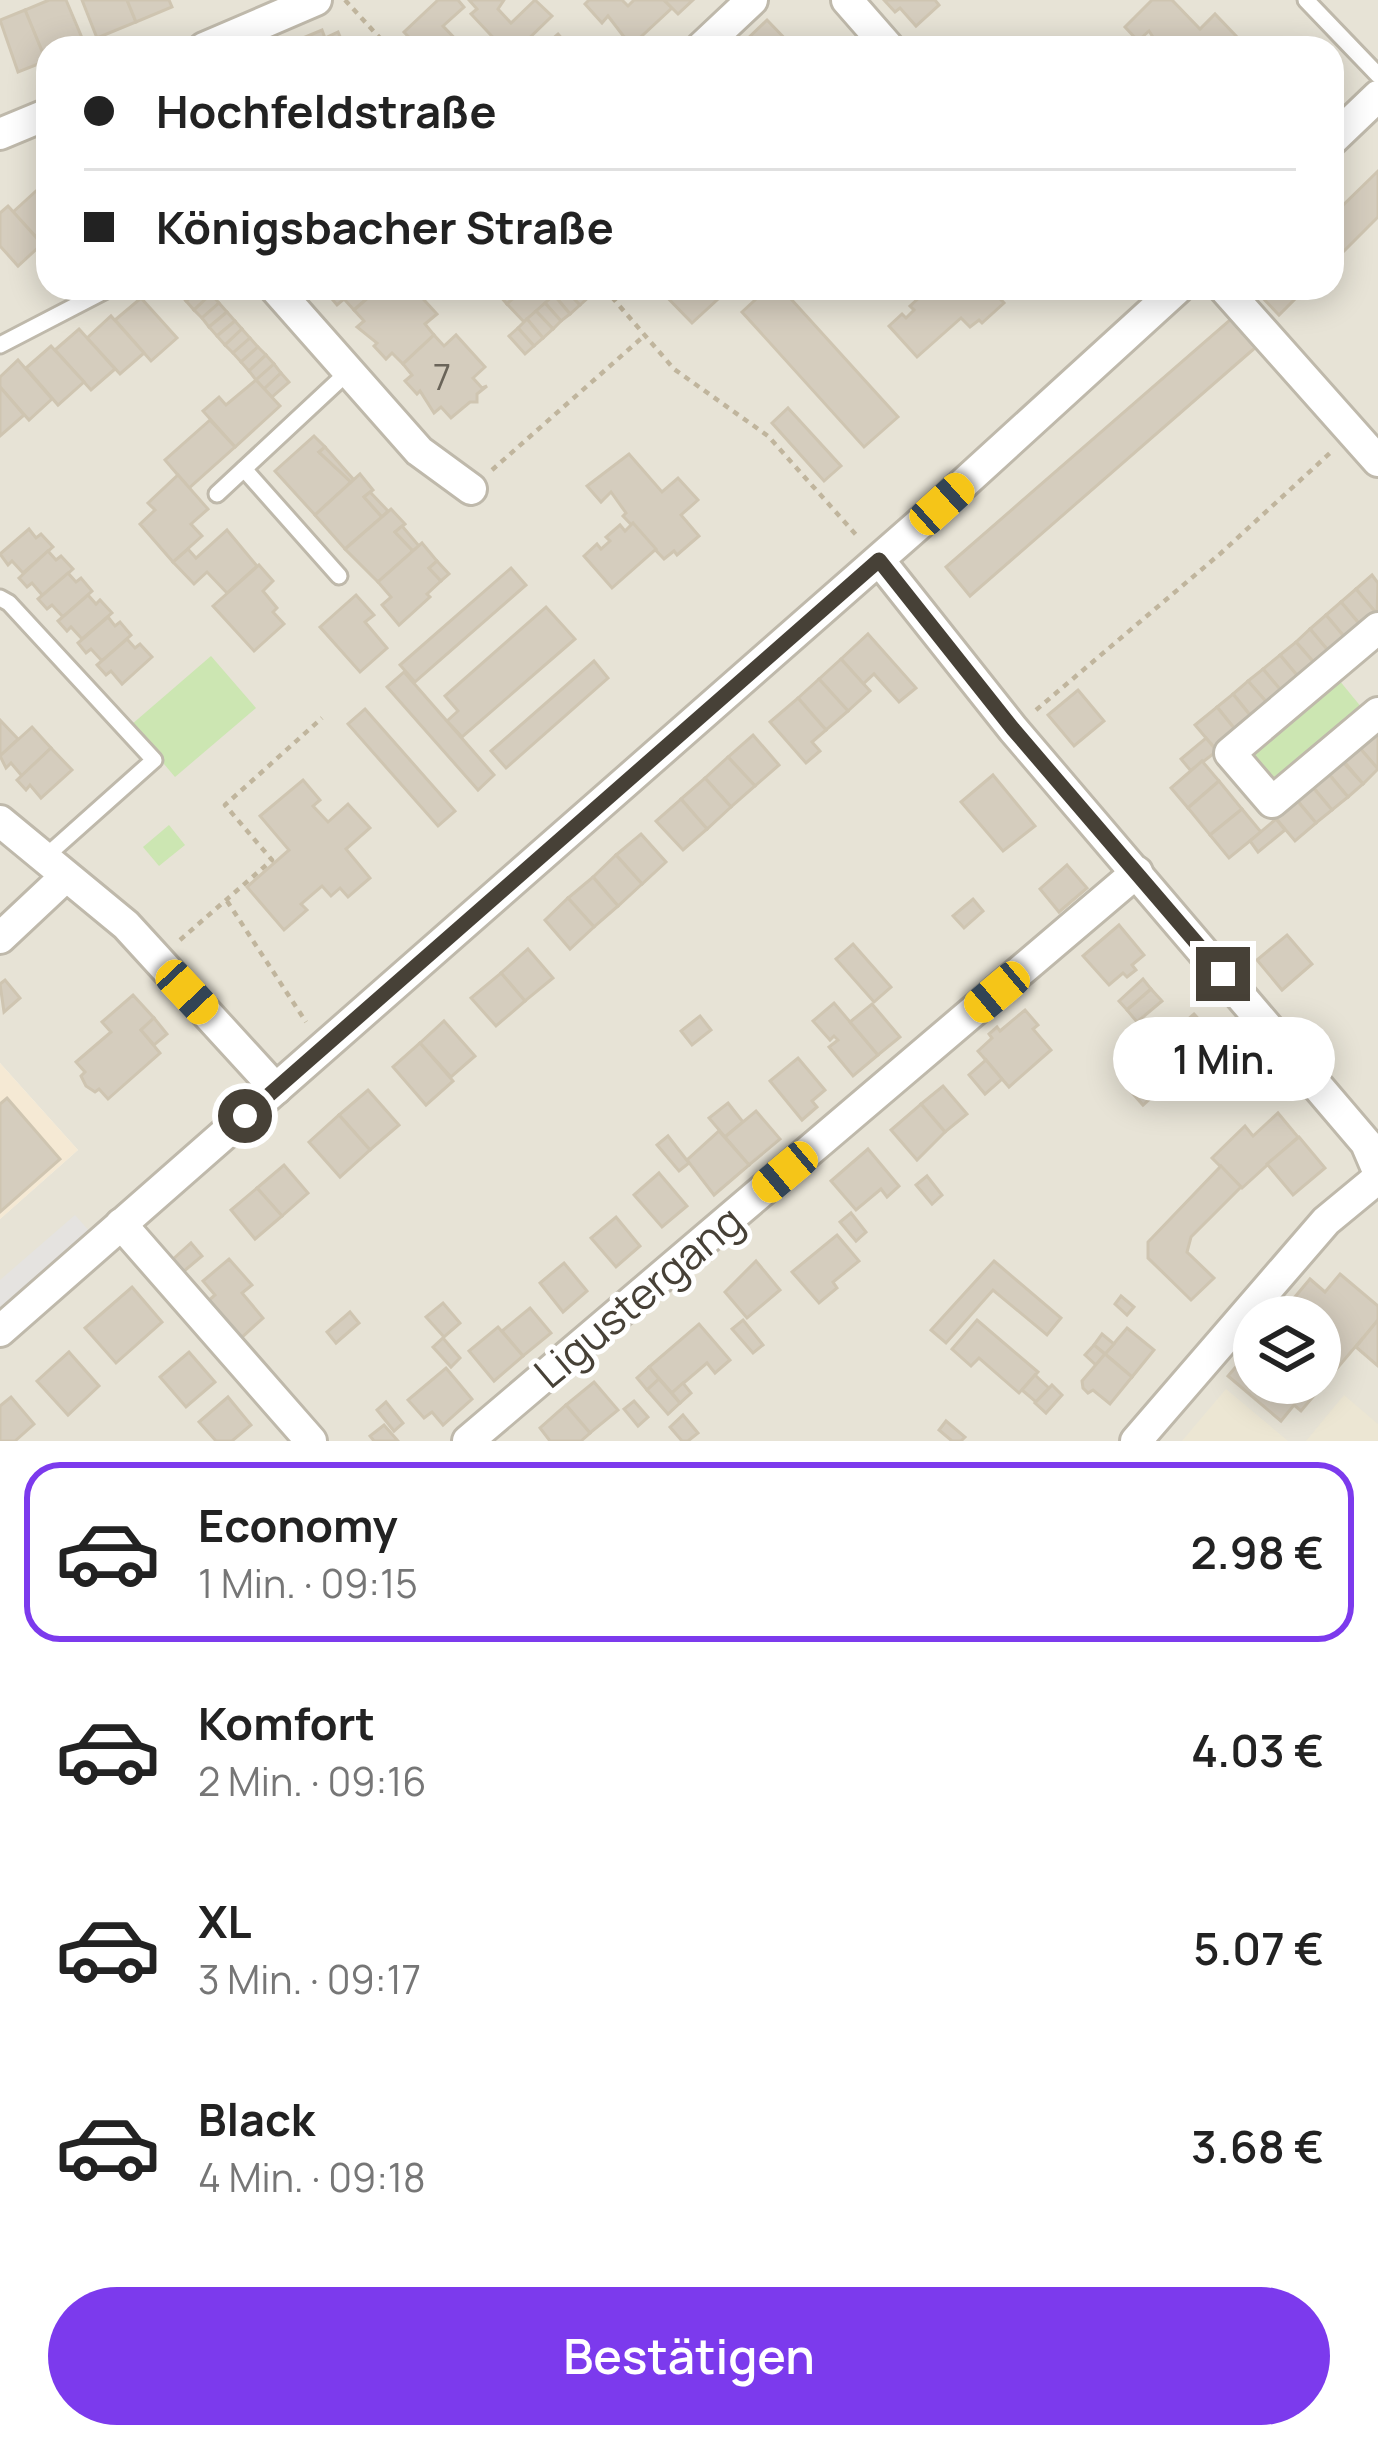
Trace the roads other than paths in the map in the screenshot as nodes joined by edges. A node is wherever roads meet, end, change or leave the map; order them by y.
1 (316, 0) edge
2 (752, 0) edge
3 (847, 0) edge
4 (1306, 0) edge
5 (232, 36) edge
6 (714, 36) edge
7 (875, 36) edge
8 (1341, 36) edge
9 (1344, 40) edge
10 (1378, 75) edge
11 (1378, 96) edge
12 (36, 119) edge
13 (1344, 129) edge
14 (0, 134) edge
15 (87, 300) edge
16 (286, 300) edge
17 (1165, 300) edge
18 (1235, 300) edge
19 (0, 345) edge
20 (349, 371) junction
21 (1378, 460) edge
22 (244, 469) junction
23 (471, 489) road end
24 (217, 494) dead end
25 (879, 560) junction
26 (339, 575) dead end
27 (0, 598) edge
28 (1378, 628) edge
29 (1378, 713) edge
30 (0, 821) edge
31 (54, 868) junction
32 (1137, 872) junction
33 (0, 938) edge
34 (276, 1089) junction
35 (1378, 1175) edge
36 (121, 1224) junction
37 (0, 1331) edge
38 (311, 1441) edge
39 (468, 1441) edge
40 (1136, 1441) edge

1 - 5 street
2 - 6 street
3 - 7 street
4 - 8 lane
9 - 10 lane
11 - 13 street
12 - 14 street
15 - 19 lane
16 - 20 street
17 - 25 street
18 - 21 street
20 - 22 lane
20 - 23 street
22 - 24 lane
22 - 26 lane
25 - 32 street
25 - 34 street
27 - 31 lane
28 - 29 street
30 - 31 street
31 - 33 street
31 - 34 street
32 - 35 street
32 - 39 street, Ligustergang
34 - 36 street
35 - 40 street
36 - 37 street
36 - 38 street

